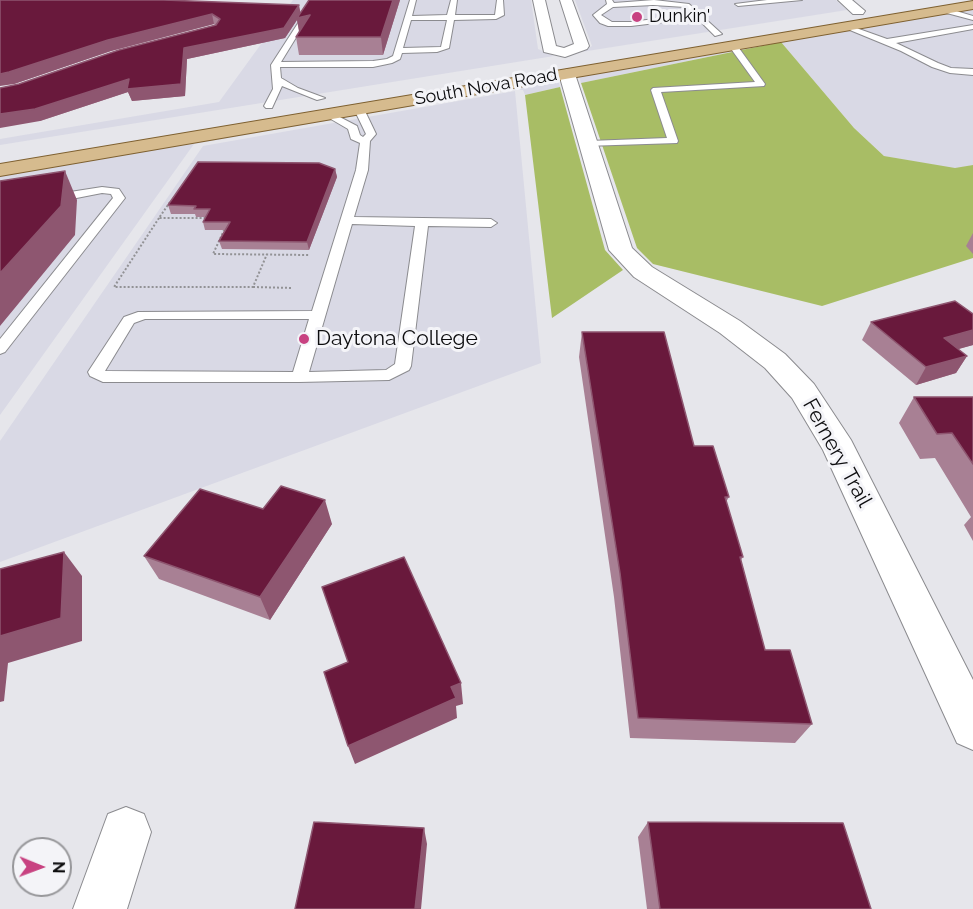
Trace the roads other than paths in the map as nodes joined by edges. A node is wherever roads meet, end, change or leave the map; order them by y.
1 (316, 0) edge
2 (413, 0) edge
3 (454, 0) edge
4 (500, 0) edge
5 (539, 0) edge
6 (566, 0) edge
7 (799, 0) edge
8 (844, 0) edge
9 (926, 0) edge
10 (652, 2) edge
11 (610, 3) edge
12 (738, 4) dead end
13 (973, 5) edge
14 (946, 10) junction
15 (858, 11) junction
16 (696, 16) junction
17 (408, 18) junction
18 (450, 18) junction
19 (973, 18) edge
20 (765, 26) dead end
21 (848, 26) junction
22 (973, 27) edge
23 (727, 37) junction
24 (684, 39) dead end
25 (886, 42) junction
26 (616, 50) dead end
27 (398, 51) junction
28 (566, 62) junction
29 (275, 65) junction
30 (973, 72) edge
31 (278, 80) junction
32 (425, 81) dead end
33 (327, 103) junction
34 (263, 107) joint
35 (359, 109) junction
36 (365, 141) junction
37 (589, 144) junction
38 (0, 170) edge
39 (34, 201) edge
40 (347, 220) junction
41 (422, 222) junction
42 (491, 223) dead end
43 (318, 315) junction
44 (0, 349) edge
45 (299, 377) junction
46 (973, 727) edge
47 (126, 832) dead end
48 (100, 909) edge

1 - 29 lane
2 - 17 lane
3 - 18 lane
4 - 18 lane
5 - 28 street
6 - 28 street
7 - 12 lane
8 - 15 street
9 - 15 main road
10 - 11 lane
10 - 16 lane
11 - 16 lane
13 - 14 main road, South Nova Road
14 - 19 lane
14 - 21 main road, South Nova Road
15 - 20 main road
15 - 21 main road
16 - 23 lane
17 - 18 lane
17 - 27 lane
18 - 27 lane
21 - 23 main road, South Nova Road
21 - 25 lane
22 - 25 lane
23 - 24 main road, South Nova Road
23 - 28 main road, South Nova Road
23 - 37 lane
25 - 30 lane
26 - 28 main road, South Nova Road
27 - 29 lane
28 - 32 main road, South Nova Road
28 - 35 main road, South Nova Road
28 - 37 street, Fernery Trail
29 - 31 lane
31 - 33 lane
31 - 34 lane
33 - 34 main road, South Nova Road
33 - 35 main road, South Nova Road
33 - 36 lane
33 - 38 main road, South Nova Road
35 - 36 lane
36 - 40 lane
37 - 46 street, Fernery Trail
39 - 44 lane
40 - 41 lane
40 - 43 lane
41 - 42 lane
41 - 45 lane
43 - 45 lane
43 - 45 lane
47 - 48 street

